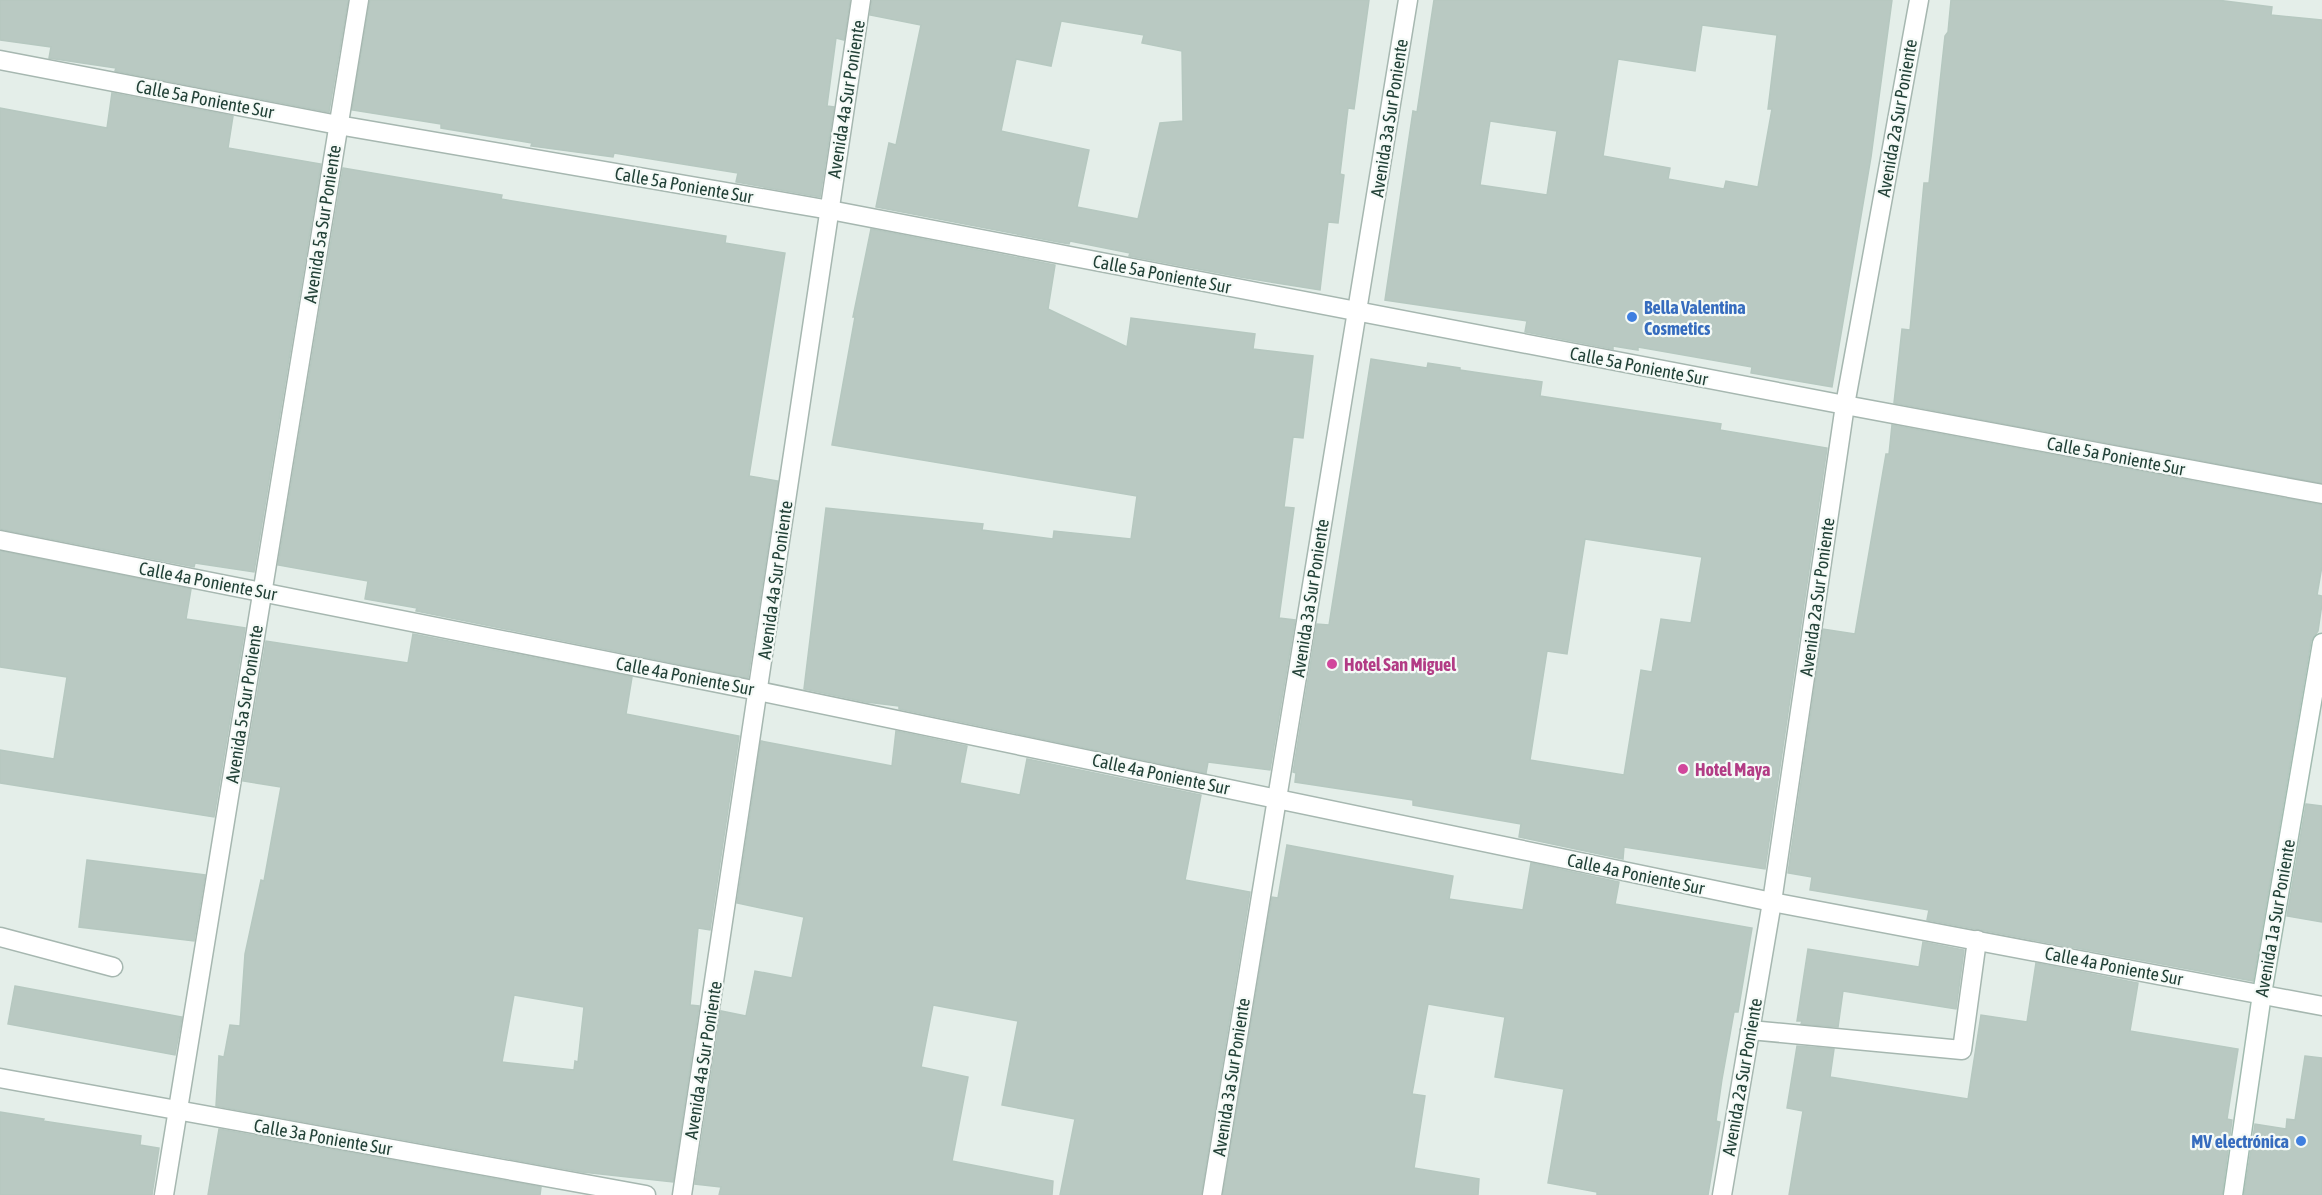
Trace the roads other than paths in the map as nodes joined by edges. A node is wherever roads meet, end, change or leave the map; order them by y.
1 (359, 0) edge
2 (861, 0) edge
3 (1408, 0) edge
4 (1919, 0) edge
5 (0, 60) edge
6 (338, 125) junction
7 (830, 210) junction
8 (1357, 312) junction
9 (1845, 405) junction
10 (2322, 494) edge
11 (0, 540) edge
12 (262, 591) junction
13 (2322, 643) edge
14 (758, 691) junction
15 (1277, 798) junction
16 (1772, 902) junction
17 (0, 937) edge
18 (1977, 940) junction
19 (113, 967) dead end
20 (2262, 994) junction
21 (2322, 1006) edge
22 (1750, 1030) junction
23 (0, 1078) edge
24 (178, 1111) junction
25 (164, 1195) edge
26 (646, 1195) edge
27 (682, 1195) edge
28 (1212, 1195) edge
29 (1722, 1195) edge
30 (2233, 1195) edge

1 - 6 street, Avenida 5a Sur Poniente
2 - 7 street, Avenida 4a Sur Poniente
3 - 8 street, Avenida 3a Sur Poniente
4 - 9 street, Avenida 2a Sur Poniente
5 - 6 street, Calle 5a Poniente Sur
6 - 7 street, Calle 5a Poniente Sur
6 - 12 street, Avenida 5a Sur Poniente
7 - 8 street, Calle 5a Poniente Sur
7 - 14 street, Avenida 4a Sur Poniente
8 - 9 street, Calle 5a Poniente Sur
8 - 15 street, Avenida 3a Sur Poniente
9 - 10 street, Calle 5a Poniente Sur
9 - 16 street, Avenida 2a Sur Poniente
11 - 12 street, Calle 4a Poniente Sur
12 - 14 street, Calle 4a Poniente Sur
12 - 24 street, Avenida 5a Sur Poniente
13 - 20 street, Avenida 1a Sur Poniente
14 - 15 street, Calle 4a Poniente Sur
14 - 27 street, Avenida 4a Sur Poniente
15 - 16 street, Calle 4a Poniente Sur
15 - 28 street, Avenida 3a Sur Poniente
16 - 18 street, Calle 4a Poniente Sur
16 - 22 street, Avenida 2a Sur Poniente
17 - 19 street
18 - 20 street, Calle 4a Poniente Sur
18 - 22 street
20 - 21 street, Calle 4a Poniente Sur
20 - 30 street, Avenida 1a Sur Poniente
22 - 29 street, Avenida 2a Sur Poniente
23 - 24 street, Calle 3a Poniente Sur
24 - 25 street, Avenida 5a Sur Poniente
24 - 26 street, Calle 3a Poniente Sur

